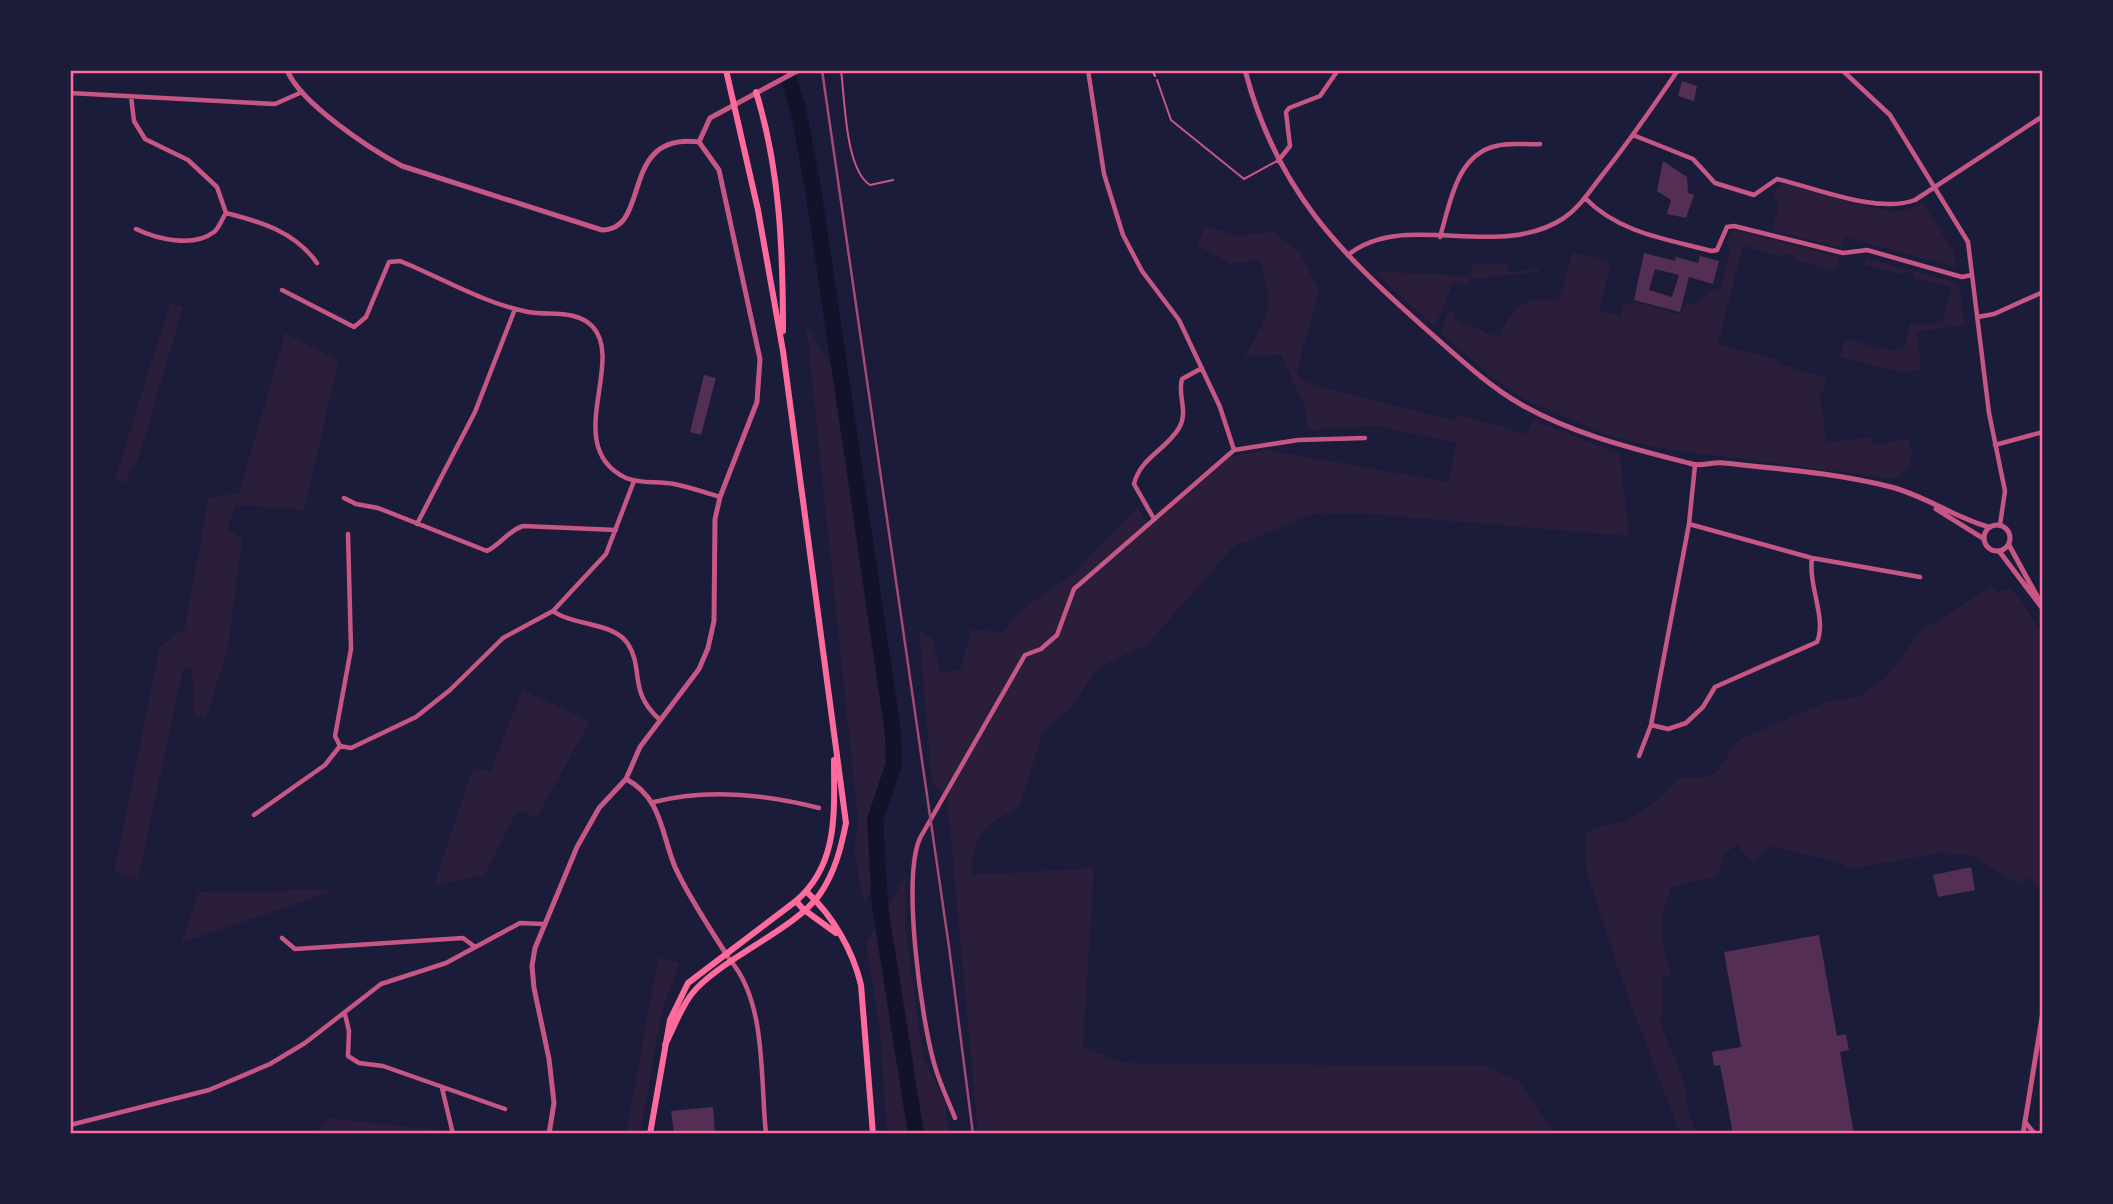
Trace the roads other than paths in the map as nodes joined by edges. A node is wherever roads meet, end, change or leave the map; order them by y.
1 (287, 70) edge
2 (726, 70) edge
3 (799, 70) edge
4 (841, 70) edge
5 (1088, 70) edge
6 (1245, 70) edge
7 (1338, 70) edge
8 (1678, 70) edge
9 (1842, 70) edge
10 (1157, 80) dead end
11 (302, 92) junction
12 (756, 92) junction
13 (70, 93) edge
14 (131, 96) junction
15 (2043, 116) edge
16 (1633, 135) junction
17 (699, 142) junction
18 (1541, 144) dead end
19 (1278, 161) junction
20 (894, 180) dead end
21 (1934, 186) junction
22 (1585, 198) junction
23 (226, 213) junction
24 (136, 229) dead end
25 (1440, 237) junction
26 (1347, 256) junction
27 (317, 264) dead end
28 (1972, 275) junction
29 (282, 290) dead end
30 (2043, 292) edge
31 (515, 309) junction
32 (1978, 317) junction
33 (783, 351) junction
34 (1202, 368) junction
35 (2043, 432) edge
36 (1365, 438) dead end
37 (1995, 446) junction
38 (1234, 450) junction
39 (1695, 465) junction
40 (634, 481) junction
41 (720, 497) junction
42 (1919, 497) junction
43 (344, 498) dead end
44 (1154, 519) junction
45 (417, 524) junction
46 (1689, 524) junction
47 (2000, 524) junction
48 (1989, 527) junction
49 (616, 530) junction
50 (348, 534) dead end
51 (1984, 540) junction
52 (2009, 545) junction
53 (1999, 551) junction
54 (1812, 558) junction
55 (1920, 577) dead end
56 (2043, 608) edge
57 (553, 611) junction
58 (659, 719) junction
59 (1651, 725) junction
60 (340, 746) junction
61 (835, 748) junction
62 (1639, 756) dead end
63 (626, 779) junction
64 (654, 803) junction
65 (819, 808) dead end
66 (254, 815) dead end
67 (807, 891) junction
68 (815, 899) junction
69 (796, 901) junction
70 (803, 909) junction
71 (543, 924) junction
72 (837, 934) junction
73 (282, 938) dead end
74 (475, 947) junction
75 (725, 953) junction
76 (729, 960) junction
77 (2043, 1011) edge
78 (345, 1014) junction
79 (665, 1045) junction
80 (442, 1087) junction
81 (505, 1109) dead end
82 (956, 1118) dead end
83 (2025, 1122) junction
84 (70, 1125) edge
85 (453, 1134) edge
86 (549, 1134) edge
87 (650, 1134) edge
88 (766, 1134) edge
89 (873, 1134) edge
90 (2023, 1134) edge
91 (2035, 1134) edge

1 - 11 street
2 - 33 main road
3 - 12 street
4 - 20 lane
5 - 34 street
6 - 19 street
7 - 19 street
8 - 16 street
9 - 21 street
10 - 19 lane
11 - 14 street
11 - 17 street
12 - 17 street
12 - 33 main road
13 - 14 street
14 - 23 street
15 - 21 street
16 - 21 street
16 - 22 street
17 - 41 street
18 - 25 street
19 - 26 street
21 - 28 street
22 - 25 street
22 - 28 street
23 - 24 street
23 - 27 street
25 - 26 street
26 - 39 street
28 - 32 street
29 - 31 street
30 - 32 street
31 - 40 street
31 - 45 street
32 - 37 street
33 - 61 main road
34 - 38 street
34 - 44 street
35 - 37 street
36 - 38 street
37 - 47 street
38 - 44 street
39 - 42 street
39 - 46 street
40 - 41 street
40 - 49 street
41 - 58 street
42 - 48 street
42 - 51 street
43 - 45 street
44 - 82 street
45 - 49 street
46 - 54 street
46 - 59 street
47 - 48 street
47 - 52 street
48 - 51 street
49 - 57 street
50 - 60 street
51 - 53 street
52 - 53 street
52 - 56 street
53 - 56 street
54 - 55 street
54 - 59 street
57 - 58 street
57 - 60 street
58 - 63 street
59 - 62 street
60 - 66 street
61 - 67 main road
61 - 68 main road
63 - 64 street
63 - 71 street
64 - 65 street
64 - 75 street
67 - 68 main road
67 - 69 main road
68 - 70 main road
68 - 72 main road
69 - 70 main road
69 - 75 main road
70 - 72 main road
70 - 76 main road
71 - 74 street
71 - 86 street
72 - 89 main road
73 - 74 street
74 - 78 street
75 - 76 street
75 - 79 main road
76 - 79 main road
76 - 88 street
77 - 83 street
78 - 80 street
78 - 84 street
79 - 87 main road
80 - 81 street
80 - 85 street
83 - 90 street
83 - 91 street

